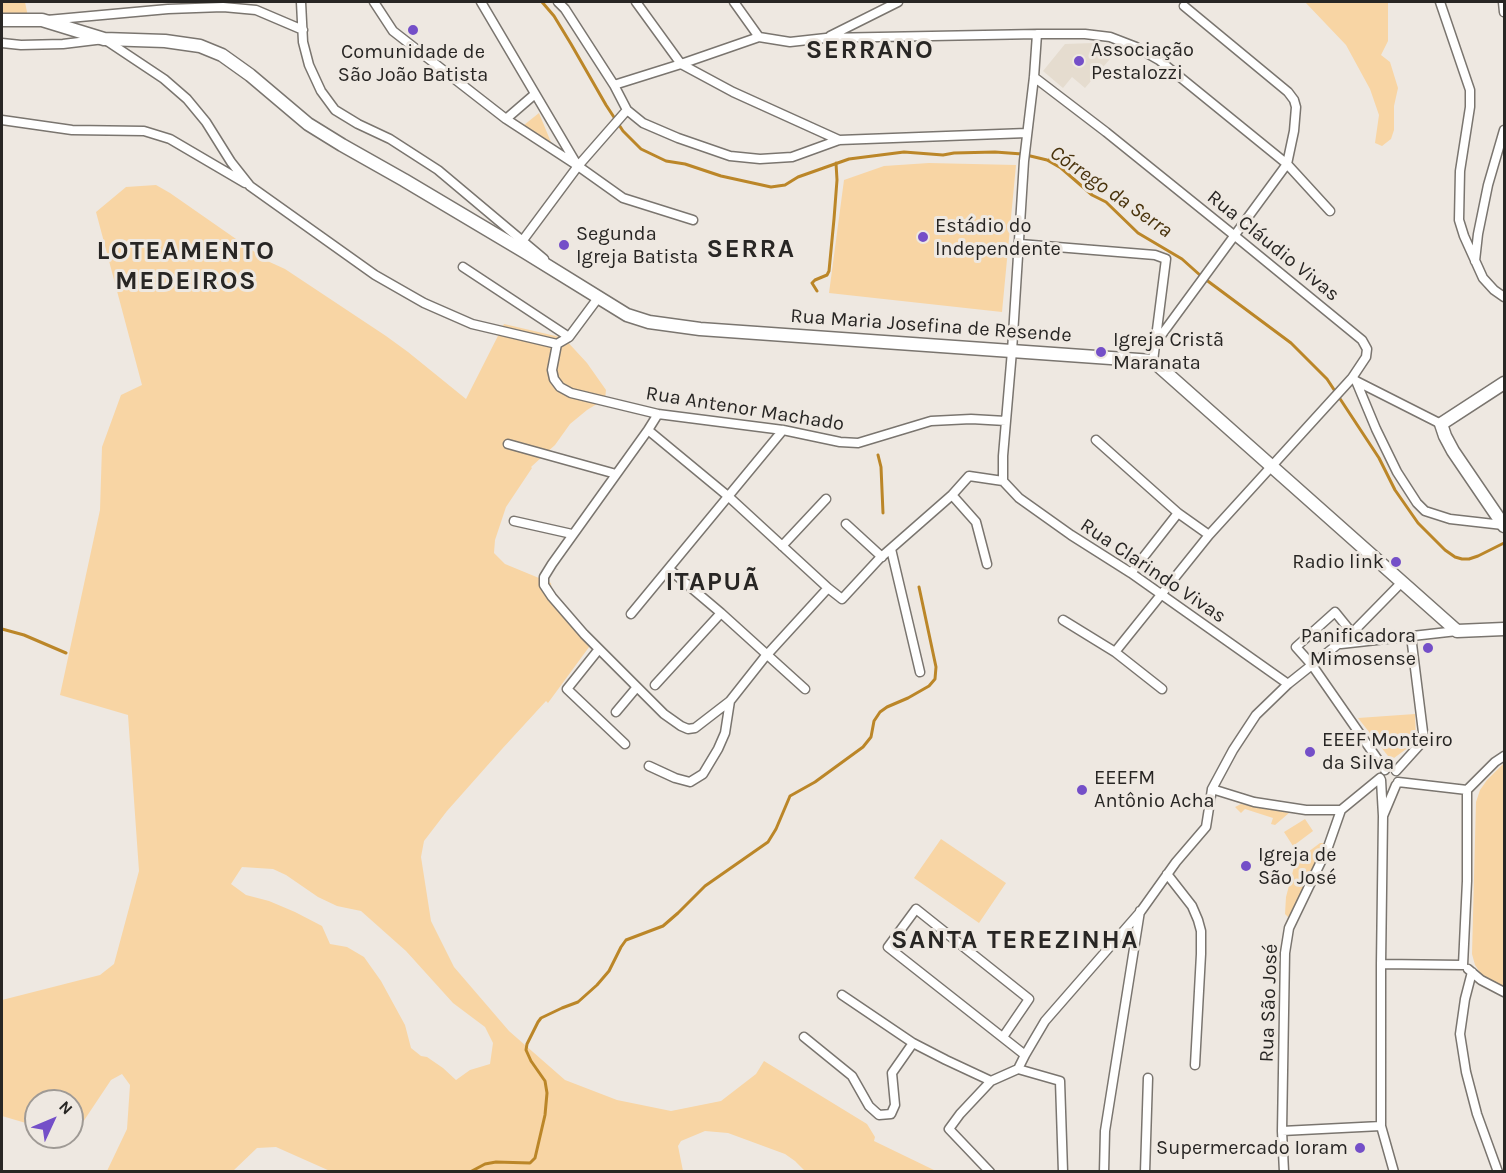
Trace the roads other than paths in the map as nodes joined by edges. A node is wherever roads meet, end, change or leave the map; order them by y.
1 (300, 2) edge
2 (374, 2) edge
3 (481, 2) edge
4 (558, 2) edge
5 (636, 2) edge
6 (734, 2) edge
7 (898, 2) edge
8 (1440, 2) edge
9 (1503, 2) edge
10 (1184, 6) dead end
11 (1504, 12) edge
12 (2, 20) edge
13 (42, 20) junction
14 (303, 30) junction
15 (1037, 34) junction
16 (759, 37) junction
17 (826, 38) junction
18 (104, 39) junction
19 (2, 43) edge
20 (681, 64) junction
21 (1034, 77) junction
22 (614, 84) junction
23 (535, 94) junction
24 (627, 110) junction
25 (506, 119) junction
26 (2, 120) edge
27 (1504, 130) edge
28 (1027, 133) junction
29 (839, 140) junction
30 (1287, 164) junction
31 (578, 166) junction
32 (250, 186) junction
33 (1330, 211) dead end
34 (693, 220) dead end
35 (1235, 236) junction
36 (1020, 244) junction
37 (524, 246) junction
38 (1474, 261) junction
39 (463, 267) dead end
40 (1504, 297) edge
41 (598, 298) junction
42 (569, 337) junction
43 (1157, 341) junction
44 (557, 344) junction
45 (1012, 351) junction
46 (1154, 361) junction
47 (1354, 379) junction
48 (1504, 383) edge
49 (658, 414) junction
50 (1006, 421) junction
51 (1441, 424) junction
52 (648, 430) junction
53 (783, 430) junction
54 (1096, 440) dead end
55 (508, 444) dead end
56 (1272, 465) junction
57 (616, 474) junction
58 (1003, 481) junction
59 (952, 495) junction
60 (729, 497) junction
61 (826, 499) dead end
62 (1178, 513) junction
63 (514, 521) dead end
64 (846, 524) dead end
65 (1504, 525) edge
66 (572, 534) junction
67 (1209, 535) junction
68 (782, 546) junction
69 (891, 549) junction
70 (882, 557) junction
71 (987, 564) dead end
72 (669, 569) junction
73 (1131, 573) junction
74 (1402, 582) junction
75 (828, 588) junction
76 (1161, 595) junction
77 (631, 614) dead end
78 (721, 614) junction
79 (1063, 620) dead end
80 (1504, 629) edge
81 (1457, 631) junction
82 (1352, 633) junction
83 (1411, 636) junction
84 (1339, 644) junction
85 (599, 649) junction
86 (1114, 652) junction
87 (767, 655) junction
88 (1312, 665) junction
89 (920, 672) dead end
90 (1288, 684) junction
91 (655, 685) dead end
92 (637, 687) junction
93 (805, 689) dead end
94 (1162, 689) dead end
95 (730, 701) junction
96 (616, 712) dead end
97 (625, 744) dead end
98 (1504, 756) edge
99 (649, 766) dead end
100 (1396, 771) junction
101 (1382, 776) junction
102 (1397, 784) junction
103 (1212, 789) junction
104 (1467, 790) junction
105 (1341, 810) junction
106 (1383, 816) junction
107 (1167, 874) junction
108 (1141, 911) junction
109 (1381, 964) junction
110 (1463, 965) junction
111 (1472, 972) junction
112 (1504, 992) edge
113 (842, 995) dead end
114 (804, 1037) dead end
115 (1003, 1037) junction
116 (913, 1043) junction
117 (1025, 1055) junction
118 (1195, 1065) dead end
119 (1018, 1069) junction
120 (1148, 1078) dead end
121 (991, 1081) junction
122 (1381, 1126) junction
123 (1282, 1131) junction
124 (990, 1172) edge
125 (1063, 1172) edge
126 (1104, 1172) edge
127 (1145, 1172) edge
128 (1284, 1172) edge
129 (1394, 1172) edge
130 (1498, 1172) edge

1 - 14 street, Rua Maria Josefina de Resende
2 - 25 street
3 - 23 street
4 - 22 street
5 - 20 street
6 - 16 street
7 - 17 street
8 - 38 street
9 - 11 street
10 - 30 street
12 - 13 main road
13 - 14 street
13 - 18 main road
14 - 37 street, Rua Maria Josefina de Resende
15 - 17 street
15 - 21 street
15 - 30 street
16 - 17 street
16 - 20 street
18 - 19 street
18 - 32 street
18 - 37 main road
20 - 22 street
20 - 29 street
21 - 28 street
21 - 35 street, Rua Cláudio Vivas
22 - 24 street
23 - 25 street
23 - 31 street
24 - 29 street
24 - 31 street
25 - 31 street
26 - 32 street
27 - 38 street
28 - 29 street
28 - 36 street
30 - 33 street
30 - 35 street
31 - 34 street
31 - 37 street
32 - 44 street
35 - 43 street
35 - 47 street, Rua Cláudio Vivas
36 - 43 street
36 - 45 street
37 - 41 main road, Rua Maria Josefina de Resende
38 - 40 street
39 - 42 street
41 - 42 street
41 - 45 main road, Rua Maria Josefina de Resende
42 - 44 street
43 - 46 street
44 - 49 street, Rua Antenor Machado
45 - 46 main road, Rua Maria Josefina de Resende
45 - 50 street
46 - 56 main road
47 - 51 street
47 - 56 street, Rua Cláudio Vivas
47 - 65 street
48 - 51 main road
49 - 52 street
49 - 53 street, Rua Antenor Machado
50 - 53 street, Rua Antenor Machado
50 - 58 street
51 - 65 main road
52 - 57 street
52 - 60 street
53 - 60 street
54 - 62 street
55 - 57 street
56 - 67 street, Rua Cláudio Vivas
56 - 74 main road
57 - 66 street
58 - 59 street
58 - 73 street, Rua Clarindo Vivas
59 - 69 street
59 - 71 street
60 - 68 street
60 - 72 street
61 - 68 street
62 - 67 street
62 - 73 street
63 - 66 street
64 - 70 street
66 - 85 street
67 - 76 street, Rua Cláudio Vivas
68 - 75 street
69 - 70 street
69 - 89 street
70 - 75 street
72 - 77 street
72 - 78 street
73 - 76 street, Rua Clarindo Vivas
74 - 81 main road
74 - 82 street
75 - 87 street
76 - 86 street, Rua Cláudio Vivas
76 - 90 street, Rua Clarindo Vivas
78 - 87 street
78 - 91 street
79 - 86 street
80 - 81 main road
81 - 83 street
82 - 84 street
82 - 88 street
83 - 84 street
83 - 100 street
84 - 88 street
85 - 92 street
85 - 97 street
86 - 94 street
87 - 93 street
87 - 95 street
88 - 90 street
88 - 101 street
90 - 103 street
92 - 95 street
92 - 96 street
95 - 99 street
98 - 104 street
100 - 101 street
100 - 102 street
101 - 102 street
101 - 105 street
101 - 106 street
102 - 104 street
102 - 106 street
103 - 105 street
103 - 107 street
104 - 110 street
105 - 123 street, Rua São José
106 - 109 street
107 - 108 street
107 - 118 street
108 - 117 street
108 - 126 street
109 - 110 street
109 - 122 street
110 - 111 street
111 - 112 street
111 - 130 street
113 - 116 street
114 - 116 street
115 - 115 street
115 - 117 street
116 - 121 street
117 - 119 street
119 - 121 street
119 - 125 street
120 - 127 street
121 - 124 street
122 - 123 street
122 - 129 street
123 - 128 street, Rua São José

